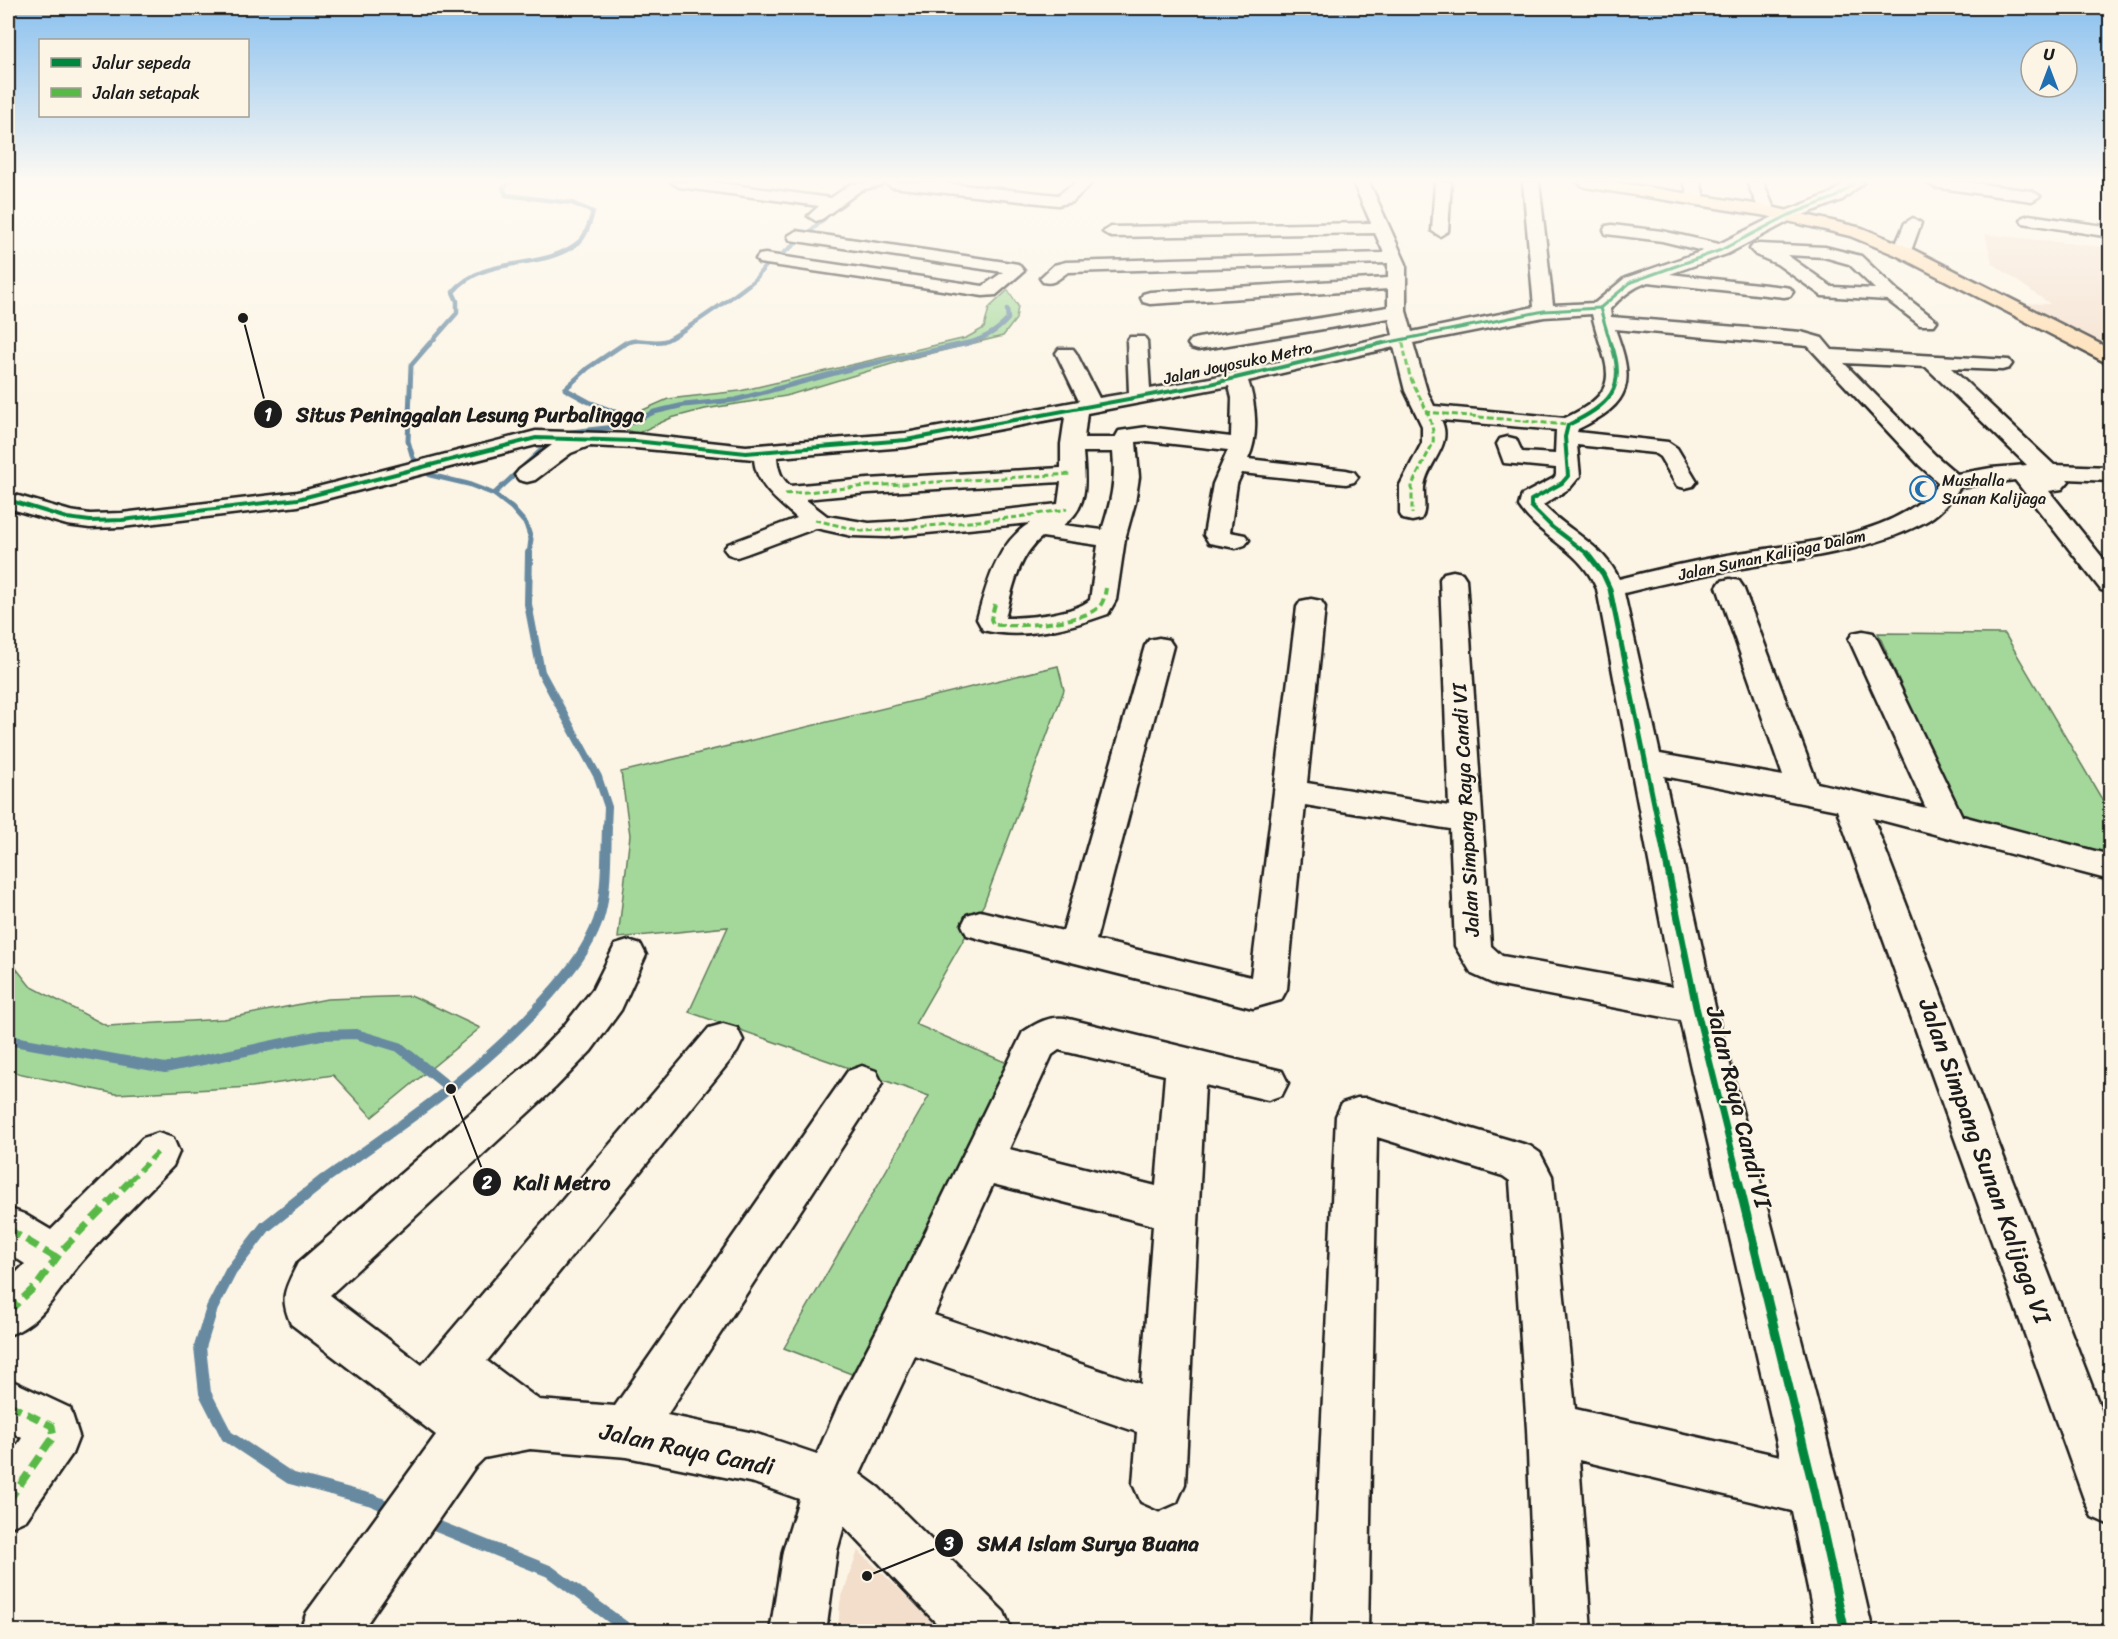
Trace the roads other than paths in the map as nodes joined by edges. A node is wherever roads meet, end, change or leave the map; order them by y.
1 (765, 258) edge
2 (948, 258) edge
3 (1375, 258) edge
4 (1393, 258) edge
5 (1539, 258) edge
6 (1696, 258) edge
7 (1780, 258) edge
8 (1850, 258) edge
9 (1918, 258) edge
10 (1666, 270) junction
11 (1643, 277) junction
12 (1049, 278) dead end
13 (1397, 283) junction
14 (1704, 284) junction
15 (1784, 292) dead end
16 (1892, 295) junction
17 (1150, 298) dead end
18 (1398, 311) junction
19 (1544, 311) junction
20 (1601, 315) junction
21 (1927, 321) dead end
22 (1402, 339) junction
23 (1137, 341) dead end
24 (1198, 344) dead end
25 (1066, 352) dead end
26 (1826, 356) junction
27 (2110, 357) edge
28 (1933, 362) junction
29 (2002, 364) dead end
30 (1237, 378) junction
31 (1140, 397) junction
32 (1084, 406) junction
33 (1425, 412) junction
34 (1567, 431) junction
35 (582, 439) junction
36 (1508, 444) dead end
37 (1072, 445) junction
38 (1124, 445) junction
39 (766, 452) junction
40 (1238, 455) junction
41 (1566, 462) junction
42 (1072, 474) junction
43 (2110, 474) edge
44 (527, 475) dead end
45 (2034, 476) junction
46 (1346, 477) dead end
47 (1685, 481) dead end
48 (1952, 482) junction
49 (785, 494) junction
50 (8, 500) edge
51 (1067, 509) junction
52 (1412, 514) dead end
53 (815, 520) junction
54 (1037, 529) junction
55 (1112, 539) junction
56 (1236, 540) dead end
57 (737, 549) dead end
58 (1453, 579) dead end
59 (2110, 584) edge
60 (1730, 587) dead end
61 (1610, 589) junction
62 (1311, 607) dead end
63 (1863, 639) dead end
64 (1159, 646) dead end
65 (1646, 762) junction
66 (1804, 791) junction
67 (1292, 792) junction
68 (1855, 813) junction
69 (1467, 820) junction
70 (1950, 825) junction
71 (2107, 871) edge
72 (980, 925) dead end
73 (1076, 948) junction
74 (628, 955) dead end
75 (1696, 1007) junction
76 (723, 1040) dead end
77 (1186, 1063) junction
78 (862, 1083) dead end
79 (1268, 1083) dead end
80 (158, 1152) dead end
81 (983, 1162) junction
82 (1152, 1205) dead end
83 (8, 1229) edge
84 (56, 1258) junction
85 (8, 1312) edge
86 (904, 1328) junction
87 (440, 1382) junction
88 (8, 1404) edge
89 (1139, 1408) dead end
90 (530, 1424) junction
91 (1552, 1429) junction
92 (627, 1432) junction
93 (466, 1443) junction
94 (830, 1484) junction
95 (1159, 1484) dead end
96 (1814, 1490) junction
97 (2110, 1499) edge
98 (8, 1502) edge
99 (334, 1620) edge
100 (1341, 1631) edge
101 (798, 1632) edge
102 (984, 1632) edge
103 (1563, 1632) edge
104 (1845, 1632) edge

1 - 2 street
3 - 12 street
4 - 13 street
5 - 19 street
6 - 10 street
7 - 16 street
8 - 16 street
9 - 27 main road
10 - 11 street
10 - 14 street
11 - 14 street
11 - 20 street
13 - 17 street
13 - 18 street
14 - 15 street
16 - 21 street
18 - 22 street
18 - 24 street
19 - 20 street, Jalan Joyosuko Metro
19 - 22 street, Jalan Joyosuko Metro
20 - 26 street, Jalan Joyosuko Metro
20 - 34 street
22 - 30 street, Jalan Joyosuko Metro
22 - 33 street
23 - 31 street
25 - 32 street
26 - 28 street
26 - 48 street, Jalan Joyosuko Metro
28 - 29 street
28 - 45 street
30 - 31 street, Jalan Joyosuko Metro
30 - 40 street
31 - 32 street, Jalan Joyosuko Metro
32 - 37 street
32 - 39 street, Jalan Joyosuko Metro
33 - 34 street
33 - 52 street
34 - 41 street
34 - 47 street
35 - 39 street, Jalan Joyosuko Metro
35 - 44 street
35 - 50 street, Jalan Joyosuko Metro
36 - 41 street
37 - 38 street
37 - 42 street
38 - 40 street
38 - 55 street
39 - 49 street
40 - 46 street
40 - 56 street
41 - 61 street, Jalan Raya Candi VI
42 - 49 street
42 - 51 street
43 - 45 street
45 - 48 street
45 - 59 street
48 - 61 street, Jalan Sunan Kalijaga Dalam
49 - 53 street
51 - 53 street
51 - 54 street
53 - 57 street
54 - 55 street
54 - 55 street
58 - 69 street, Jalan Simpang Raya Candi VI
60 - 66 street
61 - 65 street, Jalan Raya Candi VI
62 - 67 street
63 - 70 street
64 - 73 street
65 - 66 street
65 - 75 street, Jalan Raya Candi VI
66 - 68 street
67 - 69 street
67 - 73 street
68 - 70 street
68 - 97 street, Jalan Simpang Sunan Kalijaga VI
69 - 75 street, Jalan Simpang Raya Candi VI
70 - 71 street
72 - 73 street
74 - 87 street
75 - 96 street, Jalan Raya Candi VI
76 - 87 street
77 - 79 street
77 - 81 street
77 - 95 street
78 - 92 street
80 - 84 street
81 - 82 street
81 - 86 street
83 - 84 street
84 - 85 street
86 - 89 street
86 - 94 street
87 - 90 street
87 - 93 street
88 - 98 street
90 - 92 street, Jalan Raya Candi
90 - 93 street, Jalan Raya Candi
91 - 96 street
91 - 100 street
91 - 103 street
92 - 94 street, Jalan Raya Candi
93 - 99 street
94 - 101 street
94 - 102 street, Jalan Raya Candi
96 - 104 street, Jalan Raya Candi VI

